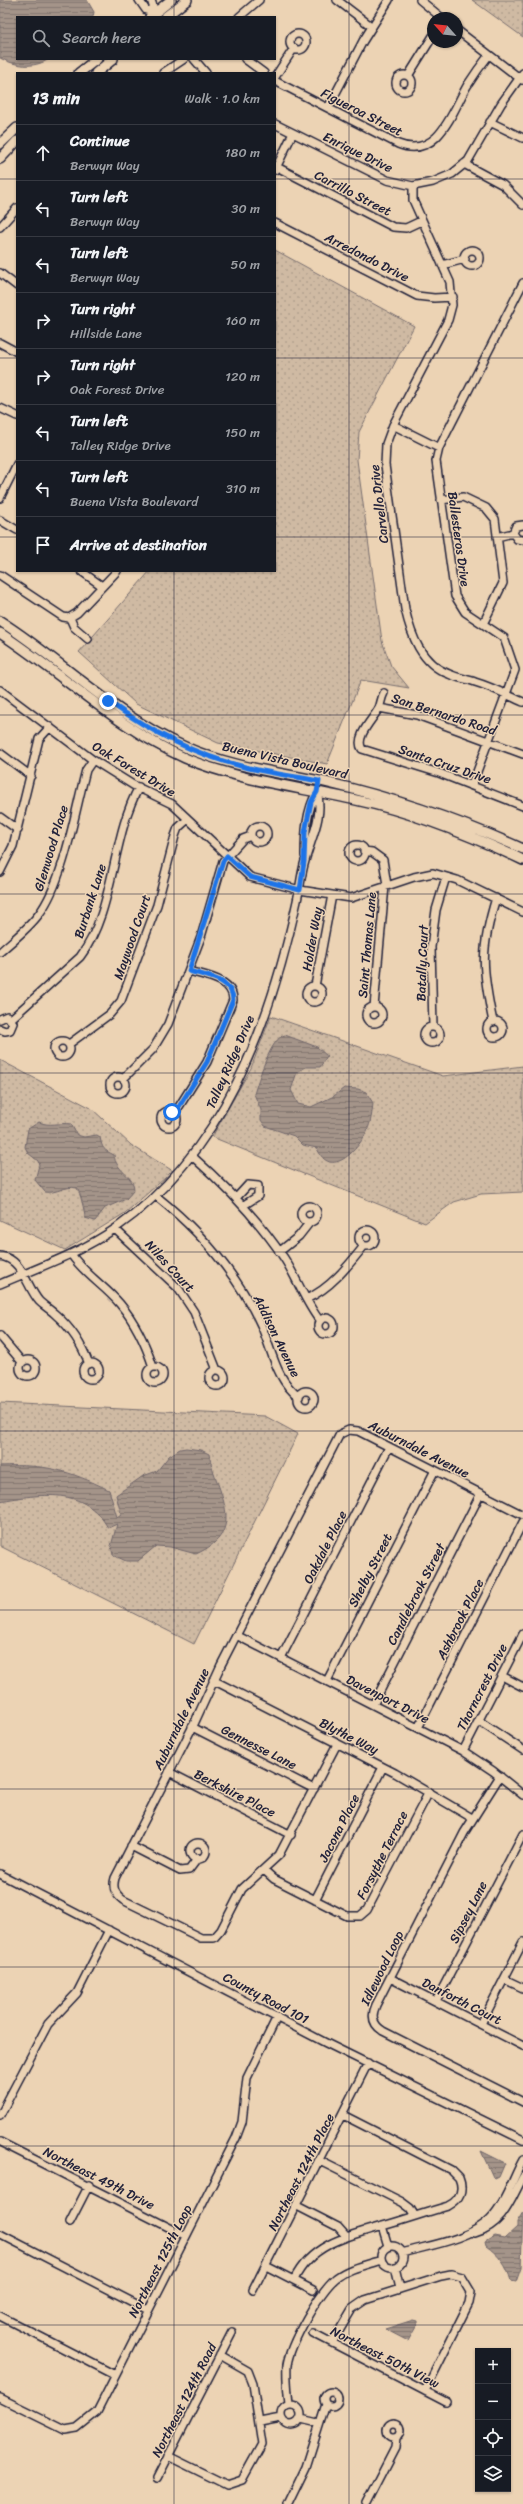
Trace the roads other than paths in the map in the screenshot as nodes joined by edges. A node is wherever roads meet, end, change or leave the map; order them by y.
1 (140, 0) edge
2 (150, 0) edge
3 (171, 0) edge
4 (187, 0) edge
5 (259, 0) edge
6 (337, 0) edge
7 (389, 0) edge
8 (420, 0) edge
9 (435, 12) edge
10 (155, 15) edge
11 (166, 16) edge
12 (240, 16) edge
13 (371, 26) junction
14 (463, 35) edge
15 (427, 46) edge
16 (294, 48) dead end
17 (489, 55) junction
18 (96, 60) edge
19 (112, 60) edge
20 (182, 60) edge
21 (195, 60) edge
22 (246, 60) edge
23 (80, 72) edge
24 (97, 72) edge
25 (164, 72) edge
26 (205, 72) edge
27 (263, 72) edge
28 (276, 75) edge
29 (408, 76) dead end
30 (522, 77) edge
31 (276, 82) edge
32 (328, 108) junction
33 (490, 122) junction
34 (276, 124) edge
35 (16, 129) edge
36 (293, 133) junction
37 (523, 138) edge
38 (16, 142) edge
39 (0, 144) edge
40 (0, 159) edge
41 (464, 164) junction
42 (276, 168) edge
43 (413, 186) junction
44 (523, 205) edge
45 (16, 209) edge
46 (421, 221) junction
47 (276, 224) edge
48 (0, 227) edge
49 (465, 259) dead end
50 (442, 265) junction
51 (0, 273) edge
52 (523, 283) edge
53 (16, 285) edge
54 (453, 297) junction
55 (0, 343) edge
56 (16, 351) edge
57 (0, 408) edge
58 (16, 416) edge
59 (393, 425) junction
60 (439, 448) junction
61 (15, 475) edge
62 (0, 498) edge
63 (441, 500) junction
64 (0, 520) edge
65 (523, 525) edge
66 (16, 529) edge
67 (513, 534) junction
68 (498, 537) junction
69 (523, 540) edge
70 (82, 572) edge
71 (116, 572) edge
72 (0, 575) edge
73 (102, 586) junction
74 (70, 618) junction
75 (0, 622) edge
76 (483, 624) junction
77 (0, 633) edge
78 (88, 639) dead end
79 (0, 690) edge
80 (384, 693) dead end
81 (506, 694) junction
82 (523, 702) edge
83 (379, 708) junction
84 (50, 727) junction
85 (488, 741) junction
86 (0, 753) edge
87 (523, 754) edge
88 (93, 760) junction
89 (31, 776) junction
90 (319, 781) junction
91 (472, 785) junction
92 (139, 787) junction
93 (317, 792) junction
94 (523, 806) edge
95 (0, 817) edge
96 (188, 819) junction
97 (18, 830) junction
98 (251, 836) dead end
99 (523, 849) edge
100 (364, 851) dead end
101 (227, 856) junction
102 (523, 860) edge
103 (0, 872) edge
104 (446, 877) junction
105 (386, 885) junction
106 (300, 890) junction
107 (332, 896) junction
108 (496, 898) junction
109 (523, 912) edge
110 (0, 952) edge
111 (189, 971) junction
112 (316, 986) dead end
113 (374, 1007) dead end
114 (12, 1018) junction
115 (0, 1019) edge
116 (493, 1022) dead end
117 (433, 1027) dead end
118 (0, 1029) edge
119 (69, 1044) dead end
120 (123, 1079) dead end
121 (175, 1113) dead end
122 (192, 1156) junction
123 (156, 1196) junction
124 (237, 1197) junction
125 (244, 1205) junction
126 (310, 1222) dead end
127 (115, 1228) junction
128 (364, 1246) dead end
129 (279, 1252) junction
130 (71, 1254) junction
131 (0, 1256) edge
132 (24, 1274) junction
133 (0, 1284) edge
134 (306, 1299) junction
135 (320, 1321) dead end
136 (0, 1336) edge
137 (22, 1362) dead end
138 (88, 1364) dead end
139 (153, 1367) dead end
140 (217, 1370) dead end
141 (298, 1397) dead end
142 (390, 1447) junction
143 (435, 1470) junction
144 (481, 1493) junction
145 (523, 1515) edge
146 (523, 1522) edge
147 (523, 1634) edge
148 (236, 1635) junction
149 (282, 1658) junction
150 (502, 1676) junction
151 (213, 1680) junction
152 (327, 1681) junction
153 (523, 1687) edge
154 (373, 1705) junction
155 (479, 1721) junction
156 (192, 1726) junction
157 (418, 1728) junction
158 (337, 1744) junction
159 (523, 1750) edge
160 (463, 1751) junction
161 (383, 1767) junction
162 (169, 1772) junction
163 (500, 1776) junction
164 (314, 1789) junction
165 (428, 1792) junction
166 (523, 1795) edge
167 (472, 1818) junction
168 (523, 1834) edge
169 (291, 1835) junction
170 (131, 1846) junction
171 (198, 1858) dead end
172 (264, 1870) junction
173 (0, 1874) edge
174 (315, 1900) junction
175 (109, 1930) junction
176 (523, 1942) edge
177 (390, 1978) junction
178 (504, 1979) junction
179 (523, 1988) edge
180 (436, 2001) junction
181 (277, 2017) junction
182 (481, 2024) junction
183 (523, 2046) edge
184 (368, 2063) junction
185 (523, 2102) edge
186 (0, 2115) edge
187 (343, 2115) junction
188 (523, 2140) edge
189 (0, 2142) edge
190 (523, 2160) edge
191 (320, 2161) junction
192 (523, 2177) edge
193 (89, 2185) junction
194 (297, 2206) junction
195 (415, 2216) junction
196 (70, 2222) dead end
197 (382, 2226) junction
198 (0, 2234) edge
199 (186, 2236) junction
200 (346, 2236) junction
201 (462, 2236) junction
202 (388, 2246) junction
203 (402, 2253) junction
204 (381, 2260) junction
205 (266, 2266) junction
206 (395, 2268) junction
207 (294, 2280) junction
208 (400, 2289) junction
209 (253, 2290) dead end
210 (313, 2290) dead end
211 (148, 2310) junction
212 (0, 2316) edge
213 (232, 2332) dead end
214 (313, 2333) dead end
215 (332, 2343) junction
216 (220, 2356) junction
217 (115, 2375) junction
218 (425, 2391) junction
219 (0, 2398) edge
220 (446, 2402) dead end
221 (326, 2404) dead end
222 (289, 2405) junction
223 (281, 2418) junction
224 (301, 2419) junction
225 (260, 2422) junction
226 (318, 2423) junction
227 (396, 2437) dead end
228 (168, 2456) junction
229 (157, 2478) dead end
230 (288, 2504) edge
231 (366, 2504) edge

1 - 10 street
2 - 10 street
3 - 10 main road
4 - 11 main road
5 - 12 street
6 - 13 street
7 - 13 street
8 - 9 street
13 - 32 street
14 - 17 street
15 - 29 street
16 - 28 street
17 - 30 street
17 - 32 street, Figueroa Street
18 - 23 main road
19 - 24 main road
20 - 25 street
21 - 26 street
22 - 27 street
30 - 33 street, Enrique Drive
31 - 32 street, Figueroa Street
33 - 37 street
33 - 41 street, Enrique Drive
34 - 36 street, Enrique Drive
35 - 39 main road
36 - 42 street
36 - 43 street, Enrique Drive
38 - 40 main road
41 - 43 street, Enrique Drive
41 - 44 street
42 - 46 street, Carrillo Street
43 - 46 street, Carvello Drive
45 - 48 street
46 - 50 street, Carvello Drive
47 - 54 street, Arredondo Drive
49 - 50 street
50 - 54 street, Carvello Drive
51 - 53 street
52 - 60 street, Ballesteros Drive
54 - 59 street, Carvello Drive
55 - 56 street
57 - 58 street
59 - 60 street
59 - 81 street, Carvello Drive
60 - 63 street, Ballesteros Drive
61 - 62 street
63 - 68 street
63 - 76 street, Ballesteros Drive
64 - 66 street
65 - 67 street
67 - 68 street
67 - 69 street
68 - 76 street
70 - 73 street
71 - 73 street
72 - 74 street
73 - 74 street
74 - 78 street
75 - 90 main road, Buena Vista Boulevard
76 - 81 street, Ballesteros Drive
77 - 93 main road, Buena Vista Boulevard
79 - 84 street, Oak Forest Drive
80 - 83 street
81 - 82 street, Carvello Drive
81 - 85 street, Ballesteros Drive
83 - 85 street, San Bernardo Road
83 - 91 street, Santa Cruz Drive
84 - 88 street, Oak Forest Drive
84 - 89 street
85 - 87 street, San Bernardo Road
85 - 91 street, Ballesteros Drive
86 - 89 street
88 - 92 street, Oak Forest Drive
88 - 110 street, Glenwood Place
89 - 97 street
90 - 93 main road
90 - 99 main road, Buena Vista Boulevard
91 - 94 street, Santa Cruz Drive
92 - 96 street, Oak Forest Drive
92 - 114 street, Burbank Lane
93 - 102 main road, Buena Vista Boulevard
93 - 106 street, Talley Ridge Drive
95 - 97 street
96 - 101 street, Oak Forest Drive
96 - 119 street, Maywood Court
97 - 103 street
98 - 101 street
100 - 105 street, Saint Thomas Lane
101 - 106 street, Oak Forest Drive
101 - 111 street
104 - 105 street, Oak Forest Drive
104 - 108 street, Oak Forest Drive
104 - 117 street, Batally Court
105 - 107 street, Oak Forest Drive
105 - 113 street, Saint Thomas Lane
106 - 107 street, Oak Forest Drive
106 - 122 street, Talley Ridge Drive
107 - 112 street, Holder Way
108 - 109 street, Oak Forest Drive
108 - 116 street
111 - 120 street
111 - 121 street
114 - 115 street
114 - 118 street, Burbank Lane
122 - 123 street, Talley Ridge Drive
122 - 124 street
123 - 127 street, Talley Ridge Drive
123 - 141 street, Addison Avenue
124 - 125 street
124 - 125 street
125 - 129 street
126 - 129 street
127 - 130 street, Talley Ridge Drive
127 - 140 street, Niles Court
128 - 134 street
129 - 134 street
130 - 132 street, Talley Ridge Drive
130 - 139 street
131 - 132 street
132 - 133 street, Talley Ridge Drive
132 - 138 street
134 - 135 street
136 - 137 street
142 - 143 street, Auburndale Avenue
142 - 148 street, Auburndale Avenue
142 - 149 street, Oakdale Place
143 - 144 street, Auburndale Avenue
143 - 152 street, Shelby Street
144 - 145 street, Auburndale Avenue
144 - 154 street, Candlebrook Street
146 - 157 street, Ashbrook Place
147 - 150 street, Thorncrest Drive
148 - 149 street, Davenport Drive
148 - 151 street, Auburndale Avenue
149 - 152 street, Davenport Drive
150 - 153 street
150 - 155 street, Thorncrest Drive
151 - 156 street, Auburndale Avenue
151 - 158 street, Blythe Way
152 - 154 street, Davenport Drive
154 - 157 street, Davenport Drive
155 - 159 street
155 - 160 street, Thorncrest Drive
156 - 162 street, Auburndale Avenue
156 - 164 street, Gennesse Lane
157 - 160 street, Davenport Drive
158 - 161 street, Blythe Way
158 - 164 street, Auburndale Avenue
160 - 163 street, Davenport Drive
161 - 165 street, Blythe Way
161 - 174 street, Jacona Place
162 - 169 street, Berkshire Place
162 - 170 street, Auburndale Avenue
163 - 166 street, Davenport Drive
163 - 167 street, Idlewood Loop
164 - 169 street, Auburndale Avenue
165 - 167 street, Blythe Way
165 - 174 street, Forsythe Terrace
167 - 177 street, Idlewood Loop
168 - 180 street, Sipsey Lane
169 - 172 street, Auburndale Avenue
170 - 171 street
170 - 172 street, Auburndale Avenue
172 - 174 street, Forsythe Terrace
173 - 175 street, County Road 101
175 - 181 street, County Road 101
175 - 186 street
176 - 178 street
177 - 180 street, Danforth Court
177 - 185 street, Idlewood Loop
178 - 179 street
178 - 182 street
180 - 182 street, Danforth Court
181 - 184 street, County Road 101
181 - 199 street, Northeast 125th Loop
182 - 183 street, Danforth Court
184 - 187 street, Northeast 124th Place
184 - 188 street, County Road 101
187 - 191 street, Northeast 124th Place
187 - 195 street
189 - 193 street, Northeast 49th Drive
190 - 201 street
191 - 194 street, Northeast 124th Place
191 - 195 street
192 - 201 street
193 - 196 street
193 - 199 street, Northeast 49th Drive
194 - 200 street
194 - 205 street, Northeast 124th Place
195 - 197 street
197 - 200 street
197 - 202 street
198 - 211 street
199 - 211 street, Northeast 125th Loop
200 - 207 street
201 - 203 street
202 - 203 street
202 - 204 street
203 - 206 street
204 - 206 street
204 - 222 street
205 - 207 street
205 - 209 street, Northeast 124th Place
206 - 208 street
207 - 210 street
208 - 215 street
208 - 218 street
211 - 217 street, Northeast 125th Loop
212 - 217 street
213 - 216 street, Northeast 124th Road
214 - 215 street, Northeast 50th View
215 - 218 street, Northeast 50th View
216 - 225 street
216 - 228 street, Northeast 124th Road
217 - 219 street, Northeast 125th Loop
218 - 220 street, Northeast 50th View
221 - 226 street
222 - 223 street
222 - 224 street
223 - 224 street
223 - 225 street
224 - 226 street
225 - 228 street
226 - 230 street
227 - 231 street
228 - 229 street, Northeast 124th Road

